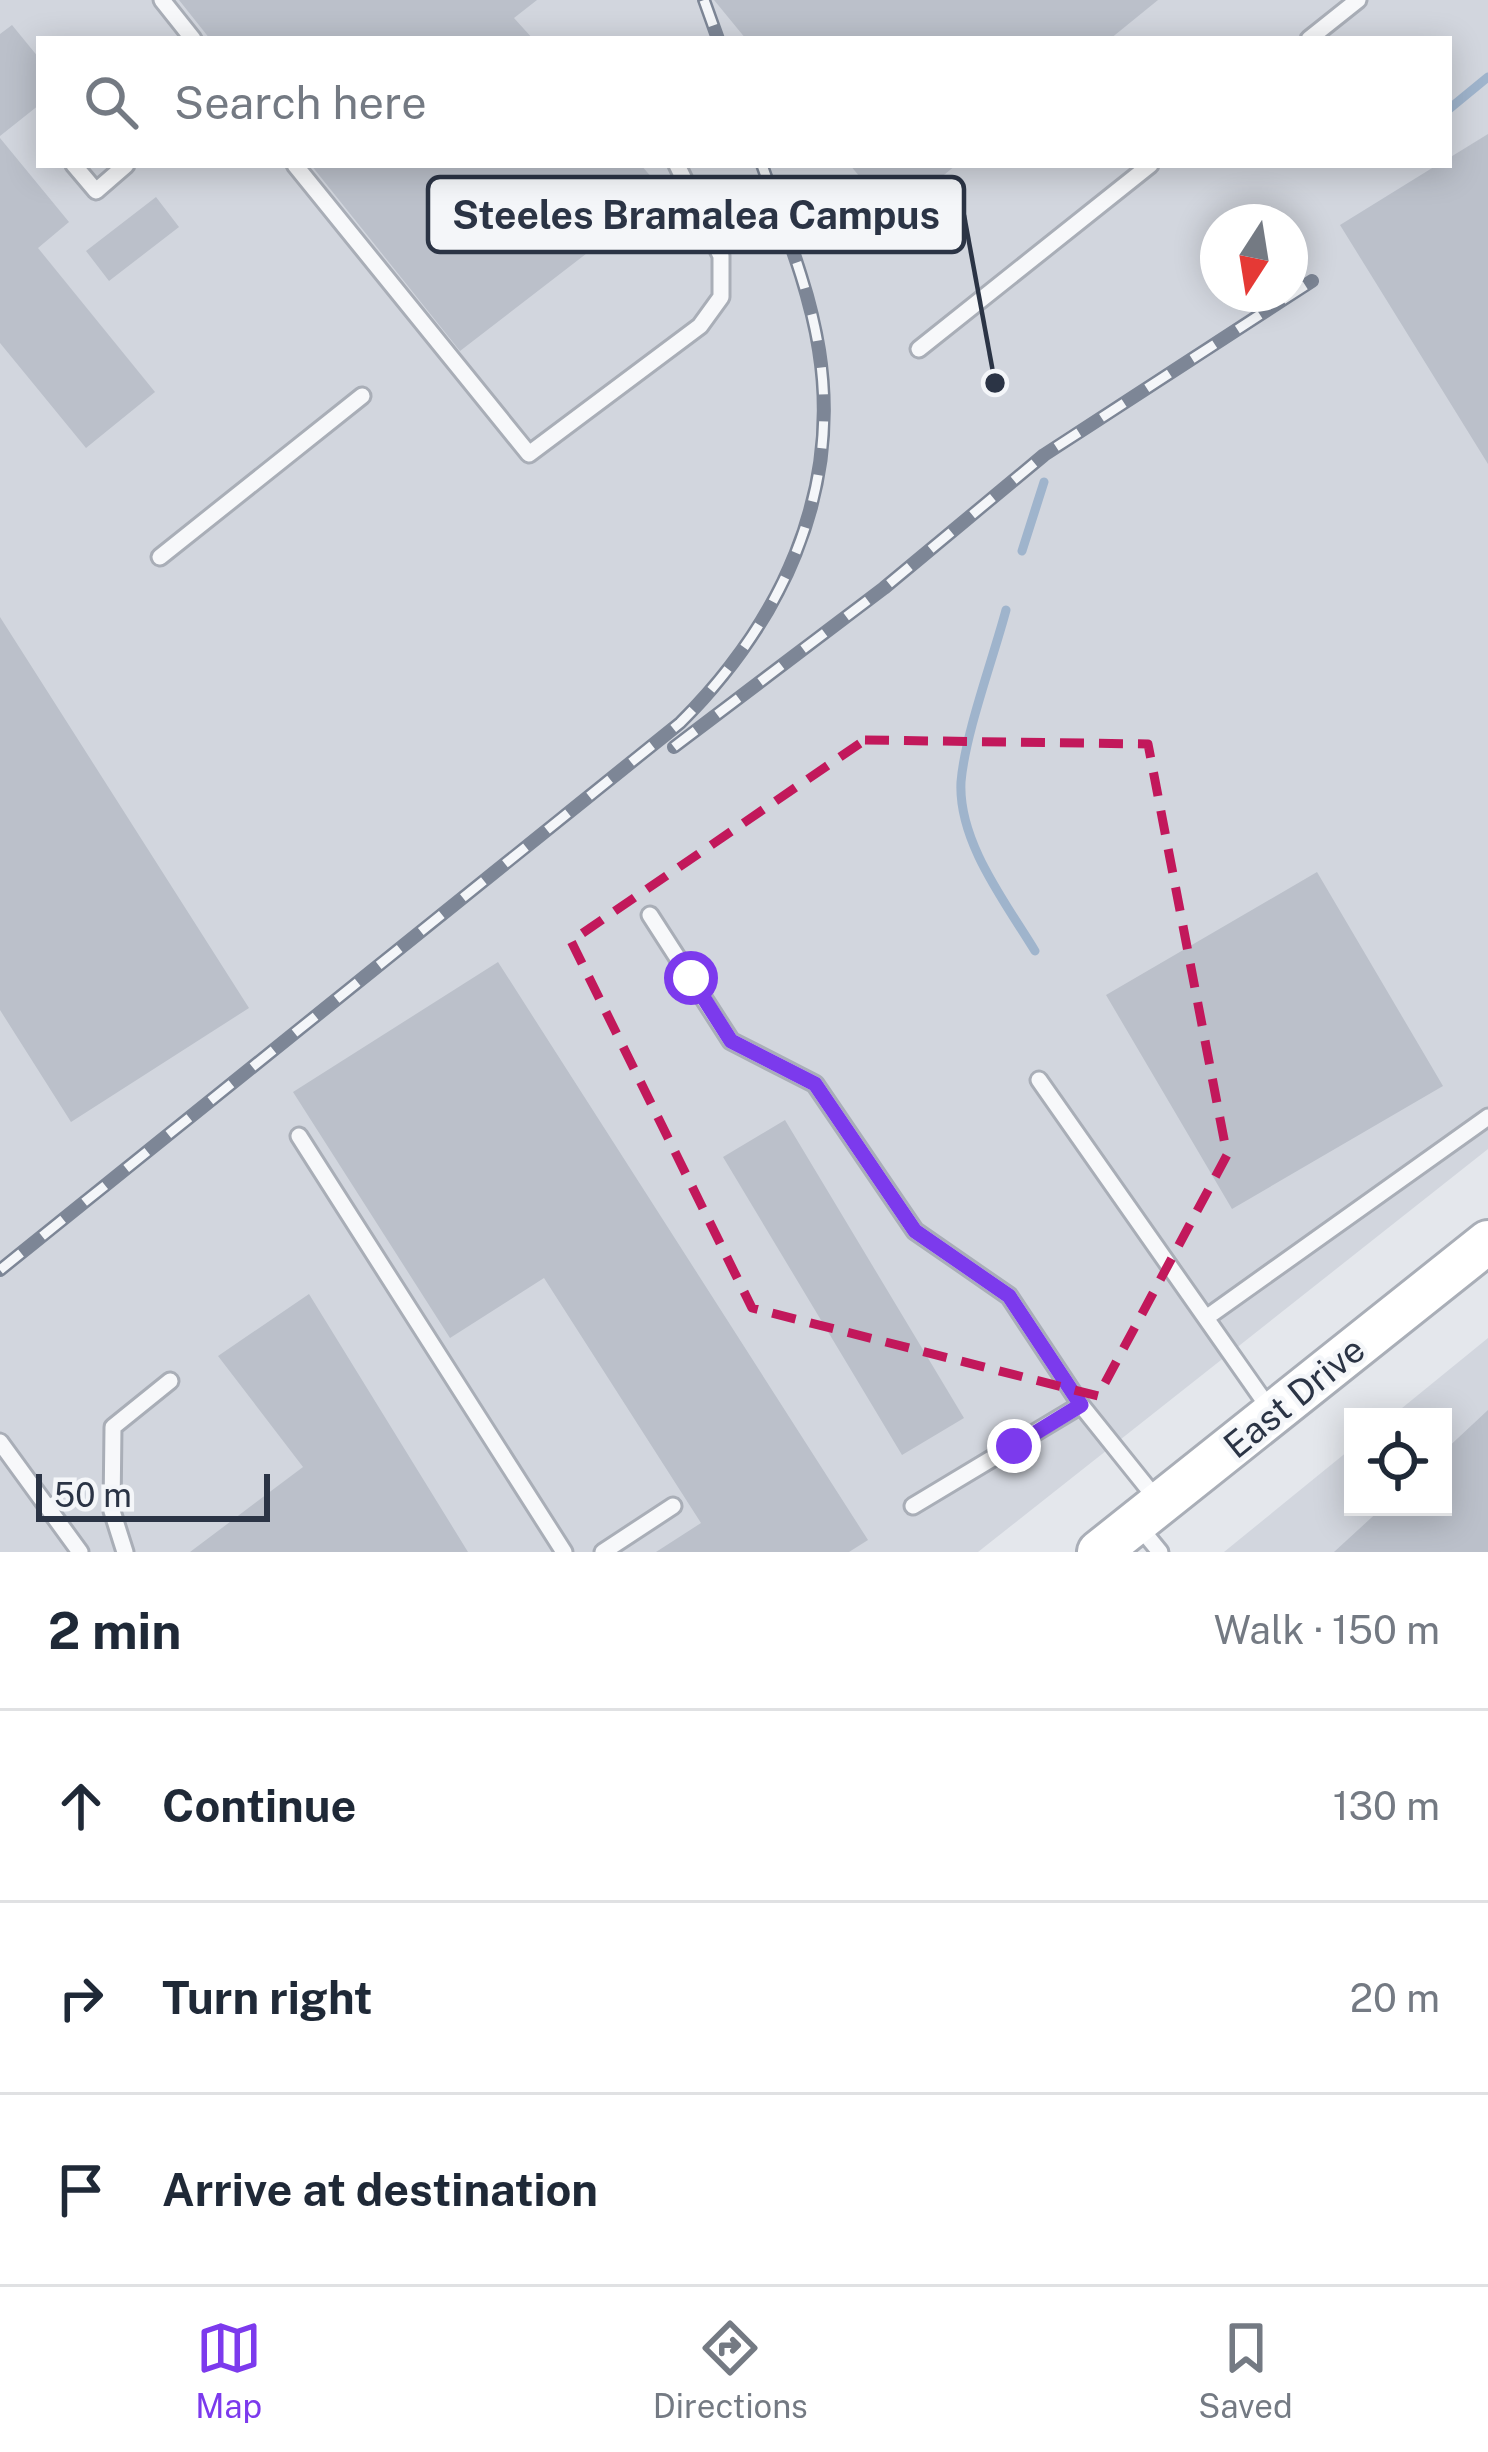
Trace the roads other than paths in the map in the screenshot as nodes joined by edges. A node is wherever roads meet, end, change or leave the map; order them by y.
1 (162, 0) edge
2 (1358, 0) edge
3 (191, 36) edge
4 (1313, 36) edge
5 (76, 168) edge
6 (122, 168) edge
7 (297, 168) edge
8 (678, 168) edge
9 (1146, 168) edge
10 (919, 349) dead end
11 (362, 396) dead end
12 (160, 557) dead end
13 (650, 915) dead end
14 (1040, 1081) dead end
15 (1488, 1118) edge
16 (299, 1136) dead end
17 (1488, 1242) edge
18 (1205, 1318) junction
19 (170, 1381) dead end
20 (1081, 1405) junction
21 (1272, 1414) junction
22 (0, 1442) edge
23 (673, 1506) dead end
24 (913, 1506) dead end
25 (1152, 1526) edge
26 (80, 1552) edge
27 (125, 1552) edge
28 (564, 1552) edge
29 (603, 1552) edge
30 (1099, 1552) edge

1 - 3 lane
2 - 4 lane
5 - 6 lane
7 - 8 lane
9 - 10 lane
11 - 12 lane
13 - 20 lane
14 - 18 lane
15 - 18 lane
16 - 28 lane
17 - 21 street, East Drive
18 - 21 lane
19 - 27 lane
20 - 24 lane
20 - 25 lane
21 - 25 street, East Drive
22 - 26 lane
23 - 29 lane
25 - 30 street, East Drive

